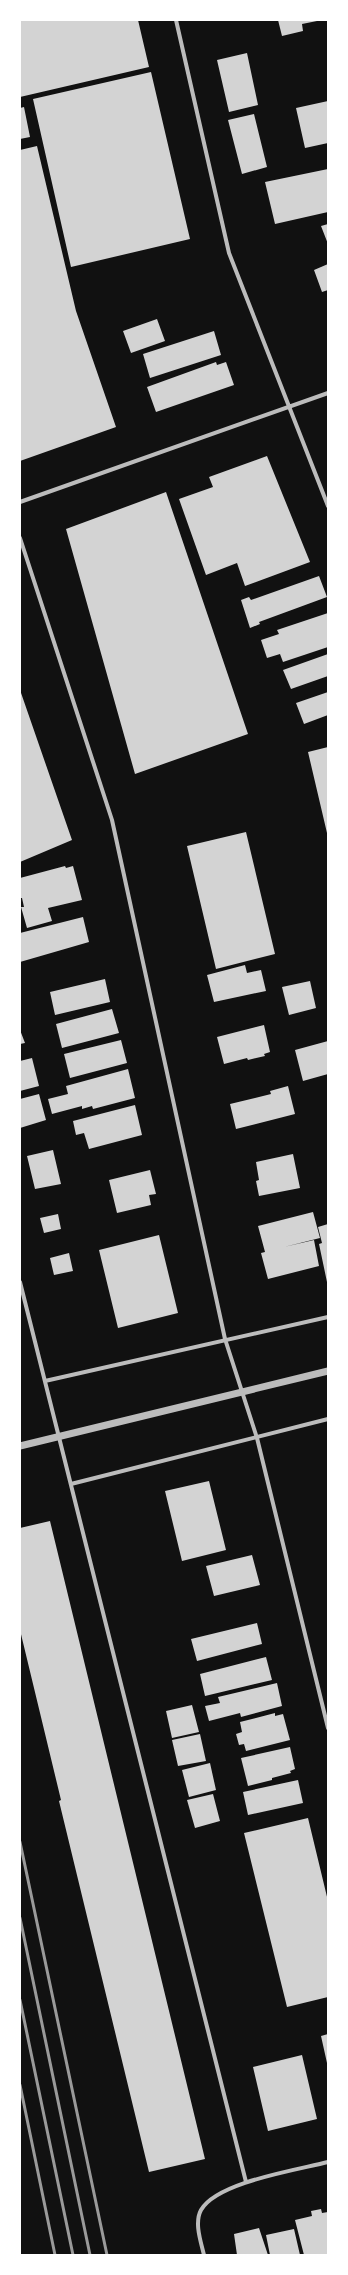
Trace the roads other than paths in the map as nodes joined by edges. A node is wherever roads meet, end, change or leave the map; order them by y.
1 (176, 20) edge
2 (328, 393) edge
3 (289, 407) junction
4 (20, 502) edge
5 (328, 506) edge
6 (20, 538) edge
7 (20, 1282) edge
8 (328, 1317) edge
9 (225, 1339) junction
10 (328, 1371) edge
11 (45, 1381) junction
12 (328, 1419) edge
13 (257, 1438) junction
14 (20, 1446) edge
15 (71, 1484) junction
16 (328, 1728) edge
17 (328, 2162) edge
18 (246, 2182) junction
19 (204, 2255) edge

1 - 3 street
2 - 3 street
3 - 4 street
3 - 5 street
6 - 9 street
7 - 11 street
8 - 9 street
9 - 11 street
9 - 13 street
10 - 14 street
11 - 15 street
12 - 13 street
13 - 15 street
13 - 16 street
15 - 18 street
17 - 18 street
18 - 19 street

